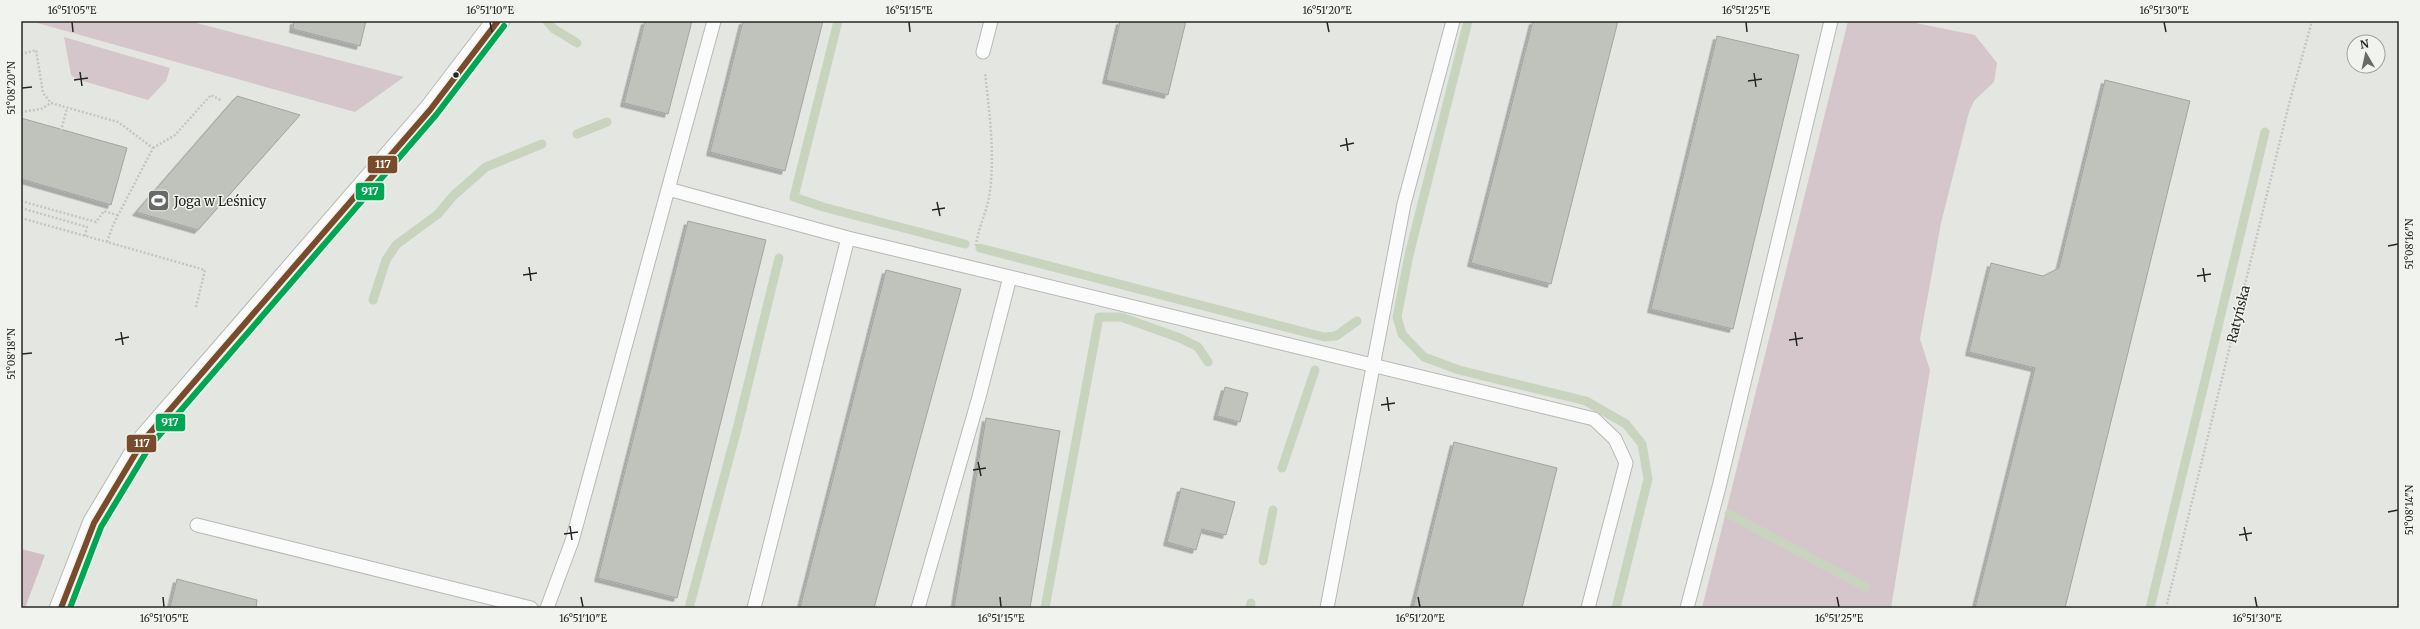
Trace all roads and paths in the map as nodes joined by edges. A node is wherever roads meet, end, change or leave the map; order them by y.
1 (498, 21) edge
2 (714, 21) edge
3 (991, 21) edge
4 (1453, 21) edge
5 (1831, 21) edge
6 (2312, 21) edge
7 (983, 52) joint
8 (21, 54) edge
9 (222, 101) dead end
10 (51, 103) junction
11 (67, 108) junction
12 (21, 112) edge
13 (61, 131) dead end
14 (153, 148) junction
15 (668, 189) junction
16 (21, 201) edge
17 (21, 208) edge
18 (118, 215) junction
19 (21, 218) edge
20 (85, 236) junction
21 (848, 238) junction
22 (107, 242) junction
23 (976, 269) junction
24 (1010, 277) junction
25 (196, 307) dead end
26 (1373, 365) junction
27 (197, 524) dead end
28 (522, 607) edge
29 (61, 608) edge
30 (547, 608) edge
31 (754, 608) edge
32 (918, 608) edge
33 (1326, 608) edge
34 (1588, 608) edge
35 (1687, 608) edge
36 (2166, 608) edge

1 - 29 street
2 - 15 lane
3 - 7 lane
4 - 26 lane
5 - 35 lane
6 - 36 path, Ratyńska
7 - 23 path
8 - 10 path
9 - 14 path
10 - 11 path
10 - 12 path
11 - 13 path
11 - 14 path
14 - 18 path
15 - 21 lane
15 - 30 lane
16 - 18 path
17 - 20 path
18 - 22 path
19 - 20 path
20 - 22 path
21 - 23 lane
21 - 31 lane
22 - 25 path
23 - 24 lane
24 - 26 lane
24 - 32 lane
26 - 33 lane
26 - 34 lane
27 - 28 lane

